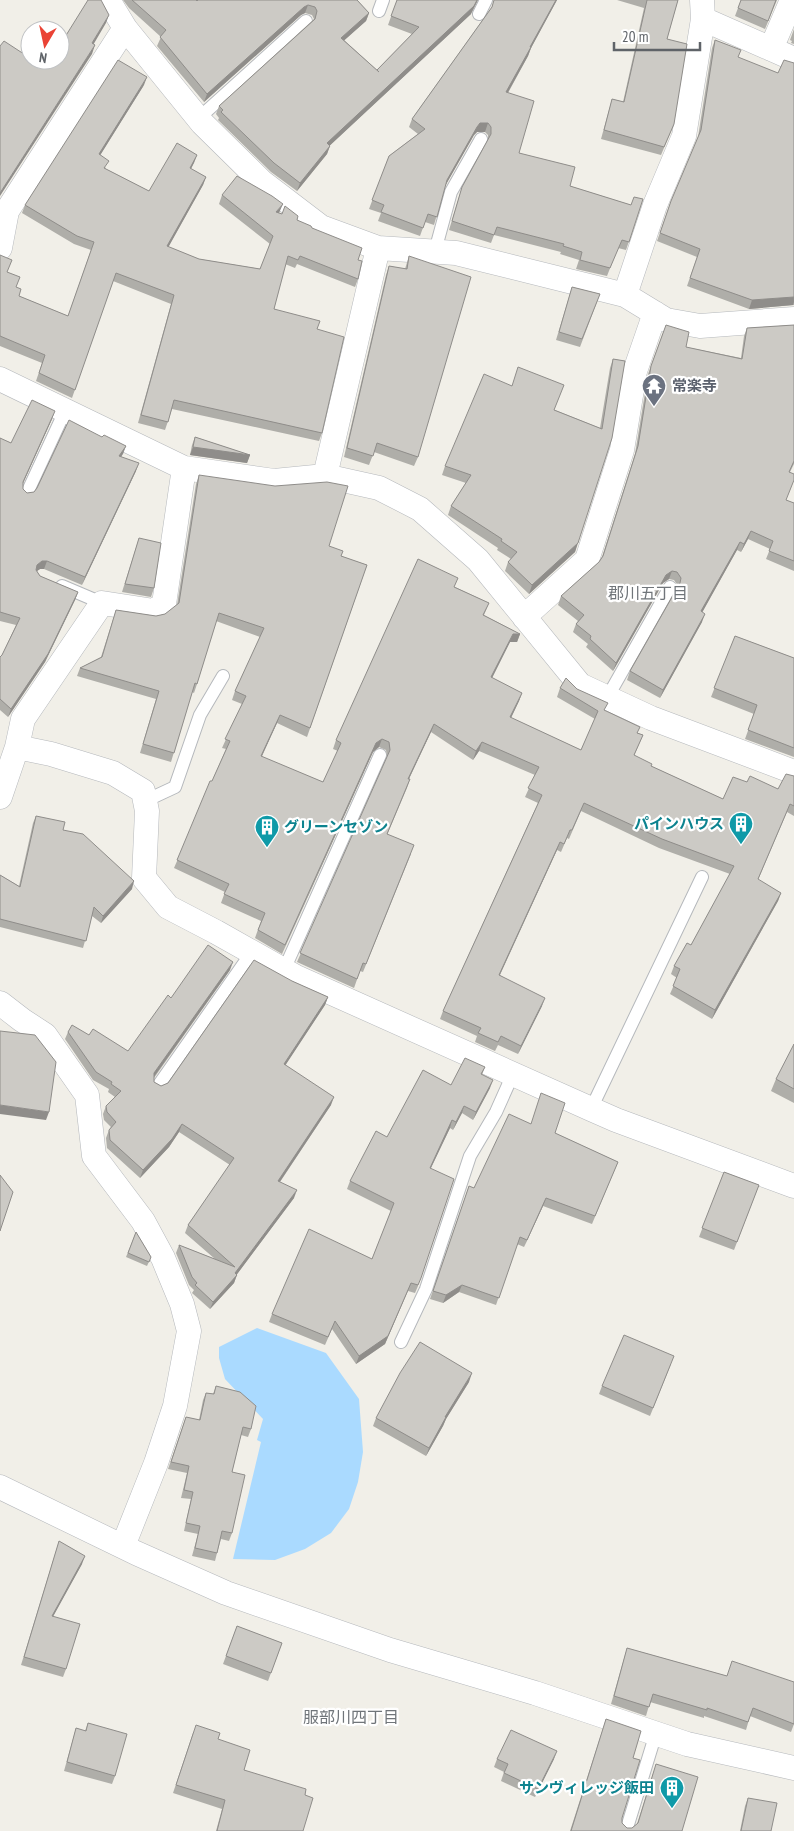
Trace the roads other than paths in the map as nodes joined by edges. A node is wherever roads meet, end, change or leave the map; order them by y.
1 (108, 0) edge
2 (486, 0) edge
3 (792, 0) edge
4 (702, 9) edge
5 (479, 14) edge
6 (306, 21) edge
7 (125, 28) junction
8 (771, 49) junction
9 (794, 59) edge
10 (199, 118) junction
11 (481, 139) edge
12 (0, 248) edge
13 (378, 248) junction
14 (434, 251) junction
15 (624, 295) junction
16 (656, 313) junction
17 (794, 319) edge
18 (0, 379) edge
19 (66, 411) junction
20 (184, 468) junction
21 (325, 476) junction
22 (27, 493) edge
23 (50, 581) edge
24 (670, 587) edge
25 (102, 603) junction
26 (524, 616) junction
27 (223, 676) dead end
28 (607, 698) junction
29 (17, 747) junction
30 (380, 755) edge
31 (794, 772) edge
32 (0, 797) edge
33 (145, 801) junction
34 (702, 877) dead end
35 (252, 952) junction
36 (284, 970) junction
37 (0, 1003) edge
38 (513, 1074) junction
39 (158, 1086) edge
40 (591, 1109) junction
41 (794, 1186) edge
42 (401, 1342) dead end
43 (0, 1487) edge
44 (123, 1546) junction
45 (656, 1733) junction
46 (794, 1768) edge
47 (626, 1831) edge

1 - 7 street
2 - 5 lane
3 - 8 street
4 - 8 street
4 - 15 street
6 - 10 lane
7 - 10 street
7 - 12 street
8 - 9 street
10 - 13 street
11 - 14 lane
13 - 14 street
13 - 21 street
14 - 15 street
15 - 16 street
16 - 17 street
16 - 26 street
18 - 19 street
19 - 20 street
19 - 22 lane
20 - 21 street
20 - 25 street
21 - 26 street
23 - 25 lane
24 - 28 lane
25 - 29 street
26 - 28 street
27 - 33 lane
28 - 31 street
29 - 32 street
29 - 33 street
30 - 36 lane
33 - 35 street
34 - 40 lane
35 - 36 street
35 - 39 lane
36 - 38 street
37 - 44 street
38 - 40 street
38 - 42 lane
40 - 41 street
43 - 44 street
44 - 45 street
45 - 46 street
45 - 47 lane

